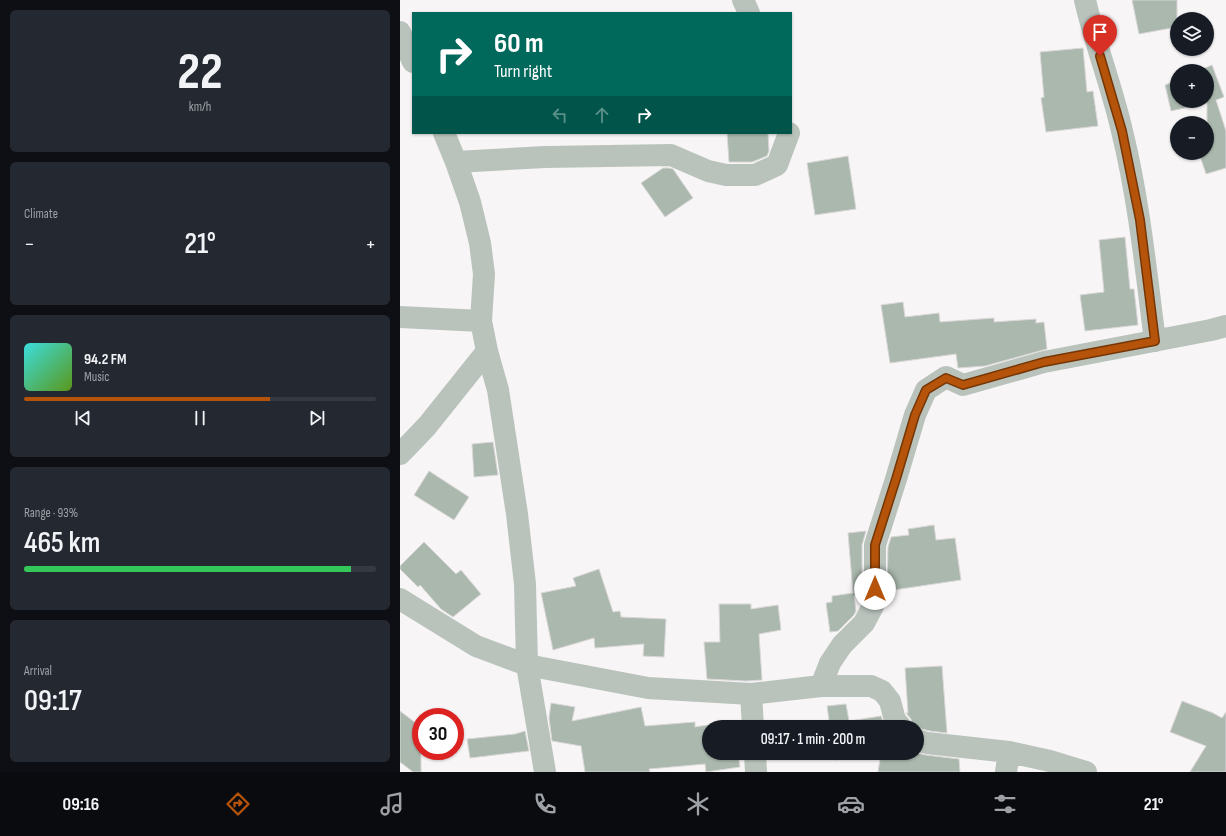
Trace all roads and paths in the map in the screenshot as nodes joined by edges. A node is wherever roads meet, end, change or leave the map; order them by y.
1 (743, 0) edge
2 (1085, 0) edge
3 (748, 12) edge
4 (400, 32) edge
5 (412, 60) edge
6 (444, 134) edge
7 (789, 134) edge
8 (456, 162) junction
9 (400, 317) edge
10 (481, 321) junction
11 (1226, 326) edge
12 (1155, 341) junction
13 (486, 351) junction
14 (400, 454) edge
15 (400, 599) edge
16 (527, 665) junction
17 (821, 686) junction
18 (751, 694) junction
19 (753, 720) edge
20 (895, 720) edge
21 (924, 742) edge
22 (755, 760) edge
23 (1008, 762) edge
24 (545, 772) edge
25 (756, 772) edge
26 (1086, 772) edge

1 - 3 street
2 - 12 street
4 - 5 street
6 - 8 street
7 - 8 street
8 - 10 street
9 - 10 street
10 - 13 street
11 - 12 street
12 - 17 street
13 - 14 street
13 - 16 street
15 - 16 street
16 - 18 street
16 - 24 street
17 - 18 street
17 - 20 street
18 - 19 street
21 - 23 street
22 - 25 street
23 - 26 street

